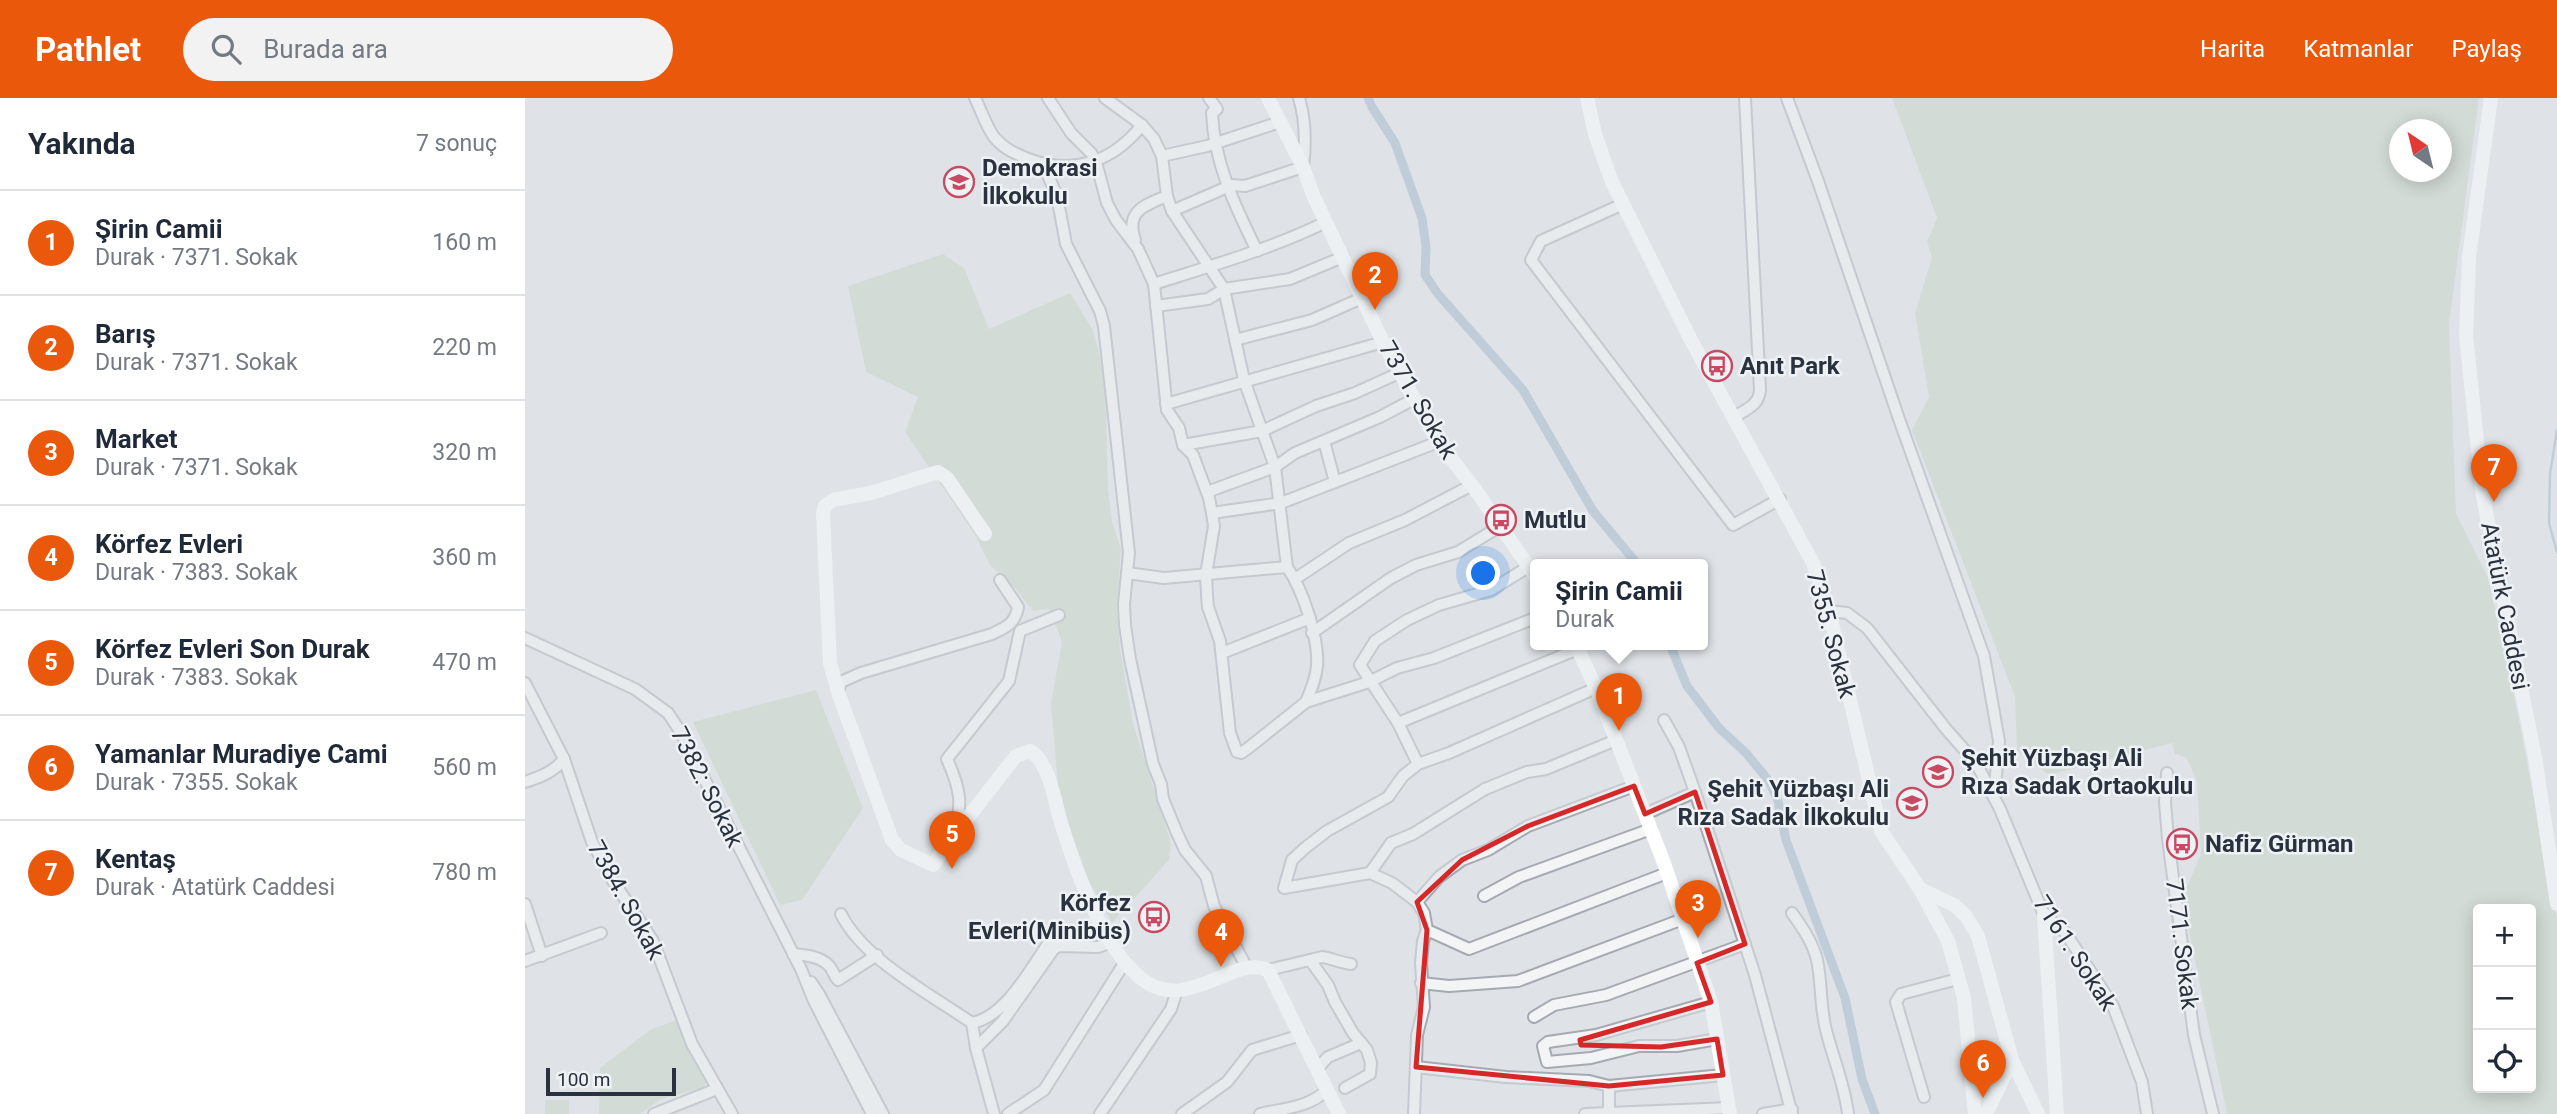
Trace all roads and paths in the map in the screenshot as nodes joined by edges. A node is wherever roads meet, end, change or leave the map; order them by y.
1 (975, 98) edge
2 (1048, 98) edge
3 (1209, 98) edge
4 (1268, 98) edge
5 (1299, 98) edge
6 (1587, 98) edge
7 (1745, 98) edge
8 (1787, 98) edge
9 (2491, 98) edge
10 (1108, 99) edge
11 (1280, 122) junction
12 (1142, 125) junction
13 (1216, 143) junction
14 (1162, 156) junction
15 (1096, 162) junction
16 (1043, 164) junction
17 (1303, 167) junction
18 (1227, 187) junction
19 (1167, 196) junction
20 (1623, 204) junction
21 (1172, 211) junction
22 (1326, 222) junction
23 (1138, 249) junction
24 (1257, 251) junction
25 (1343, 257) junction
26 (1208, 267) junction
27 (1154, 284) junction
28 (1224, 289) junction
29 (1362, 298) junction
30 (1156, 306) junction
31 (1235, 340) junction
32 (1383, 342) junction
33 (1399, 373) junction
34 (1244, 380) junction
35 (1413, 399) junction
36 (1166, 404) junction
37 (1734, 417) junction
38 (1262, 431) junction
39 (1324, 441) junction
40 (1438, 442) junction
41 (1184, 445) junction
42 (1275, 467) junction
43 (1335, 482) junction
44 (1472, 485) junction
45 (1207, 492) junction
46 (1780, 499) junction
47 (1281, 503) junction
48 (1212, 513) junction
49 (1499, 527) junction
50 (985, 534) dead end
51 (1287, 567) junction
52 (1530, 569) edge
53 (1127, 573) junction
54 (1530, 573) edge
55 (1206, 575) junction
56 (1295, 579) junction
57 (1000, 580) dead end
58 (1829, 611) junction
59 (1059, 615) dead end
60 (1310, 618) junction
61 (1530, 620) edge
62 (1312, 633) junction
63 (525, 638) edge
64 (1570, 650) edge
65 (1578, 650) edge
66 (1222, 653) junction
67 (525, 682) edge
68 (1369, 682) junction
69 (1596, 688) junction
70 (838, 692) junction
71 (1306, 702) junction
72 (1664, 720) dead end
73 (1398, 723) junction
74 (1616, 740) junction
75 (564, 759) junction
76 (1418, 764) junction
77 (2167, 773) dead end
78 (525, 782) edge
79 (1634, 786) junction
80 (1695, 792) junction
81 (1994, 798) junction
82 (1645, 814) junction
83 (1651, 829) junction
84 (948, 843) junction
85 (1370, 873) junction
86 (1667, 873) junction
87 (1920, 889) junction
88 (1484, 896) dead end
89 (1417, 902) junction
90 (525, 904) edge
91 (2557, 904) edge
92 (1792, 913) dead end
93 (841, 914) dead end
94 (2044, 915) junction
95 (1683, 919) junction
96 (1426, 930) junction
97 (601, 933) dead end
98 (1108, 937) junction
99 (1745, 944) junction
100 (793, 954) junction
101 (877, 955) junction
102 (542, 956) junction
103 (1310, 960) junction
104 (525, 961) edge
105 (1125, 962) junction
106 (1697, 963) junction
107 (1351, 964) dead end
108 (1247, 968) junction
109 (801, 969) junction
110 (1268, 970) junction
111 (1958, 979) junction
112 (1422, 983) junction
113 (1177, 990) junction
114 (1711, 1002) junction
115 (1535, 1017) dead end
116 (972, 1023) junction
117 (1301, 1035) junction
118 (1717, 1040) junction
119 (1361, 1043) junction
120 (976, 1048) junction
121 (2012, 1060) junction
122 (1547, 1062) junction
123 (1416, 1067) junction
124 (1317, 1069) junction
125 (1723, 1075) junction
126 (1538, 1079) junction
127 (1609, 1086) junction
128 (1345, 1088) dead end
129 (717, 1089) junction
130 (1328, 1090) junction
131 (1924, 1097) dead end
132 (1729, 1111) edge
133 (1792, 1111) edge
134 (1609, 1113) edge
135 (654, 1114) edge
136 (731, 1114) edge
137 (872, 1114) edge
138 (883, 1114) edge
139 (993, 1114) edge
140 (1008, 1114) edge
141 (1100, 1114) edge
142 (1182, 1114) edge
143 (1260, 1114) edge
144 (1339, 1114) edge
145 (1414, 1114) edge
146 (1585, 1114) edge
147 (1763, 1114) edge
148 (1848, 1114) edge
149 (1975, 1114) edge
150 (1986, 1114) edge
151 (2038, 1114) edge
152 (2057, 1114) edge
153 (2147, 1114) edge
154 (2213, 1114) edge

1 - 16 street
2 - 15 street
3 - 13 street
4 - 11 street, 7371. Sokak
5 - 17 street
6 - 20 street, 7355. Sokak
7 - 37 street
8 - 81 street
9 - 91 street, Atatürk Caddesi
10 - 12 street
11 - 13 street
11 - 17 street, 7371. Sokak
12 - 14 street
12 - 15 street
13 - 14 street
13 - 18 street
14 - 19 street
15 - 16 street
15 - 23 street
16 - 53 street
17 - 18 street
17 - 22 street, 7371. Sokak
18 - 21 street
18 - 24 street
19 - 21 street
19 - 23 street
20 - 37 street, 7355. Sokak
20 - 46 street
21 - 26 street
22 - 24 street
22 - 25 street, 7371. Sokak
23 - 27 street
24 - 26 street
25 - 28 street
25 - 29 street, 7371. Sokak
26 - 27 street
26 - 28 street
27 - 30 street
28 - 30 street
28 - 31 street
29 - 31 street
29 - 32 street, 7371. Sokak
30 - 36 street
31 - 34 street
32 - 33 street, 7371. Sokak
32 - 34 street
33 - 35 street, 7371. Sokak
33 - 38 street
34 - 36 street
34 - 38 street
35 - 39 street
35 - 40 street, 7371. Sokak
36 - 41 street
37 - 46 street, 7355. Sokak
38 - 41 street
38 - 42 street
39 - 42 street
39 - 43 street
40 - 43 street
40 - 44 street, 7371. Sokak
41 - 45 street
42 - 45 street
42 - 47 street
43 - 47 street
44 - 49 street, 7371. Sokak
44 - 56 street
45 - 48 street
46 - 58 street, 7355. Sokak
47 - 48 street
47 - 51 street
48 - 55 street
49 - 52 street, 7371. Sokak
49 - 62 street
50 - 70 street
51 - 55 street
51 - 56 street
53 - 55 street
53 - 108 street
54 - 68 street
55 - 66 street
56 - 60 street
57 - 70 street
58 - 81 street, 7161. Sokak
58 - 87 street, 7355. Sokak
59 - 84 street
60 - 62 street
60 - 66 street
61 - 68 street
62 - 71 street
63 - 100 street, 7382: Sokak
64 - 73 street
65 - 69 street
66 - 71 street
67 - 75 street, 7384. Sokak
68 - 71 street
68 - 73 street
69 - 74 street
69 - 76 street
70 - 84 street
72 - 80 street
73 - 76 street
74 - 79 street
74 - 85 street
75 - 78 street
75 - 129 street, 7384. Sokak
76 - 85 street
77 - 154 street, 7171. Sokak
79 - 82 street
79 - 89 street
80 - 82 street
80 - 99 street
81 - 94 street, 7161. Sokak
82 - 83 street
83 - 86 street
83 - 88 street
84 - 98 street
85 - 89 street
86 - 95 street
86 - 96 street
87 - 111 street, 7355. Sokak
87 - 121 street
89 - 96 street
90 - 102 street
92 - 148 street
93 - 101 street
94 - 152 street
94 - 153 street, 7161. Sokak
95 - 106 street
95 - 112 street
96 - 112 street
97 - 102 street
98 - 105 street
98 - 116 street
98 - 120 street
99 - 106 street
99 - 133 street
100 - 101 street
100 - 109 street, 7382: Sokak
101 - 116 street
102 - 104 street
103 - 107 street
103 - 110 street
103 - 119 street
105 - 113 street
105 - 140 street
106 - 114 street
106 - 115 street
108 - 110 street
108 - 113 street
109 - 137 street, 7382: Sokak
109 - 138 street, 7382: Sokak
110 - 117 street
111 - 131 street
111 - 149 street, 7355. Sokak
112 - 123 street
113 - 141 street
114 - 118 street
114 - 122 street
116 - 120 street
117 - 124 street
117 - 142 street
118 - 122 street
118 - 125 street
119 - 124 street
119 - 128 street
120 - 139 street
121 - 150 street
121 - 151 street
122 - 126 street
123 - 126 street
123 - 145 street
124 - 130 street
125 - 127 street
125 - 132 street
126 - 127 street
127 - 134 street
129 - 135 street
129 - 136 street, 7384. Sokak
130 - 143 street
130 - 144 street
132 - 134 street
133 - 147 street
134 - 146 street

